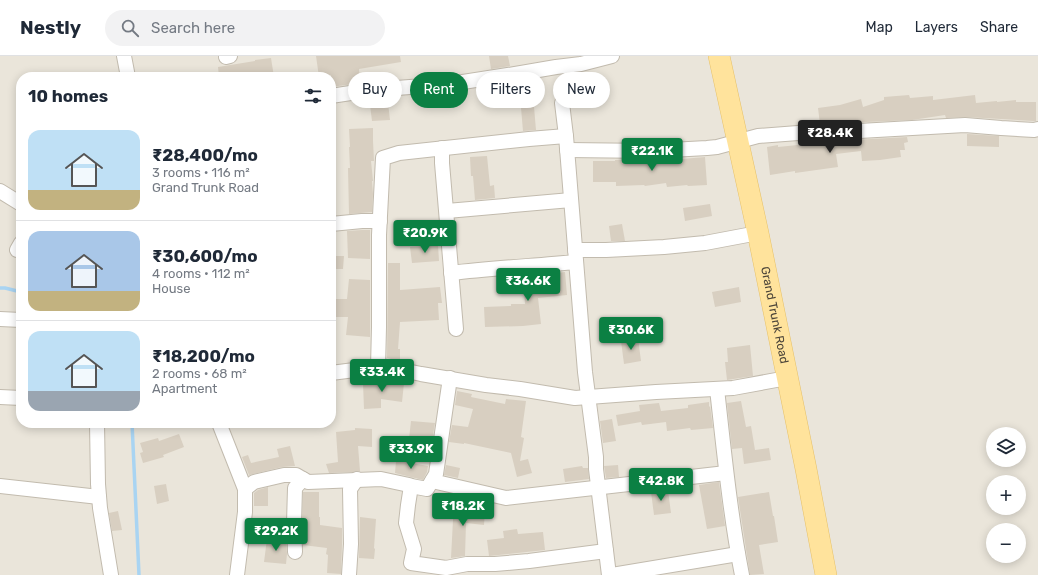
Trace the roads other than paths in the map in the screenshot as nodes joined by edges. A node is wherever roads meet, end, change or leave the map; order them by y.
1 (124, 56) edge
2 (612, 56) edge
3 (719, 56) edge
4 (127, 72) edge
5 (336, 95) edge
6 (562, 108) edge
7 (1038, 129) edge
8 (566, 136) junction
9 (738, 142) junction
10 (442, 148) junction
11 (567, 150) junction
12 (0, 191) edge
13 (571, 200) junction
14 (16, 201) edge
15 (446, 211) junction
16 (380, 222) junction
17 (336, 224) edge
18 (758, 233) junction
19 (576, 256) junction
20 (451, 272) junction
21 (0, 319) edge
22 (16, 320) edge
23 (456, 329) dead end
24 (378, 367) junction
25 (336, 372) edge
26 (450, 378) junction
27 (787, 378) junction
28 (717, 389) junction
29 (0, 397) edge
30 (16, 398) edge
31 (588, 398) junction
32 (97, 428) edge
33 (221, 428) edge
34 (726, 473) junction
35 (303, 479) junction
36 (357, 480) junction
37 (432, 481) junction
38 (0, 486) edge
39 (411, 486) junction
40 (599, 488) junction
41 (245, 489) junction
42 (99, 497) junction
43 (606, 551) junction
44 (295, 552) dead end
45 (738, 554) junction
46 (111, 575) edge
47 (237, 575) edge
48 (349, 575) edge
49 (611, 575) edge
50 (742, 575) edge
51 (826, 575) edge

1 - 4 street
2 - 5 street
3 - 9 main road, Grand Trunk Road
6 - 8 street
7 - 9 street
8 - 10 street
8 - 11 street
9 - 11 street
9 - 18 main road, Grand Trunk Road
10 - 15 street
10 - 16 street
11 - 13 street
12 - 14 street
13 - 15 street
13 - 19 street
15 - 20 street
16 - 17 street
16 - 24 street
18 - 19 street
18 - 27 main road, Grand Trunk Road
19 - 20 street
19 - 31 street
20 - 23 street
21 - 22 street
24 - 25 street
24 - 26 street
26 - 31 street
26 - 37 street
27 - 28 street
27 - 51 main road, Grand Trunk Road
28 - 31 street
28 - 34 street
29 - 30 street
31 - 40 street
32 - 42 street
33 - 41 street
34 - 40 street
34 - 45 street
35 - 36 street
35 - 41 street
35 - 44 street
36 - 39 street
36 - 48 street
37 - 39 street
37 - 40 street
38 - 42 street
39 - 43 street
40 - 43 street
41 - 47 street
42 - 46 street
43 - 49 street
45 - 49 street
45 - 50 street

